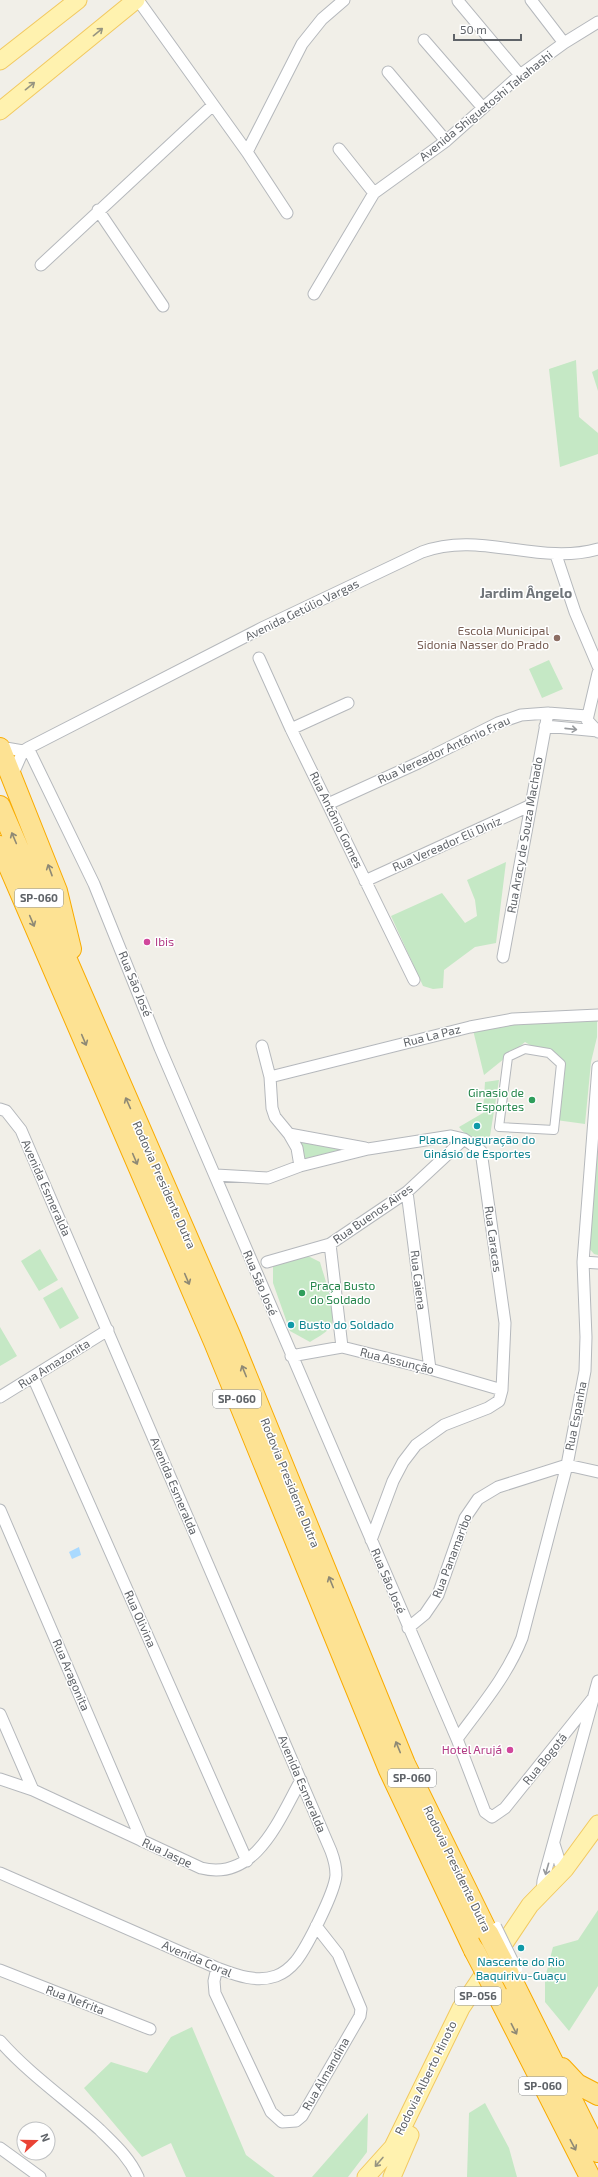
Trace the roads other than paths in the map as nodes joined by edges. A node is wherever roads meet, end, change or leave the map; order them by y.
1 (78, 0) edge
2 (137, 0) edge
3 (344, 0) edge
4 (532, 0) edge
5 (458, 1) edge
6 (598, 22) edge
7 (424, 40) dead end
8 (564, 43) junction
9 (0, 61) edge
10 (388, 72) dead end
11 (520, 75) junction
12 (213, 105) junction
13 (483, 108) junction
14 (0, 111) edge
15 (446, 141) junction
16 (339, 148) dead end
17 (247, 152) junction
18 (374, 193) junction
19 (98, 210) junction
20 (287, 213) dead end
21 (41, 264) dead end
22 (314, 294) dead end
23 (162, 306) dead end
24 (598, 549) edge
25 (556, 555) junction
26 (259, 658) dead end
27 (598, 666) edge
28 (598, 673) edge
29 (348, 703) dead end
30 (548, 713) junction
31 (587, 716) junction
32 (545, 726) junction
33 (291, 729) junction
34 (598, 732) edge
35 (0, 748) edge
36 (26, 750) junction
37 (12, 776) junction
38 (328, 804) junction
39 (0, 806) edge
40 (530, 806) junction
41 (0, 846) edge
42 (366, 881) junction
43 (503, 957) dead end
44 (414, 980) dead end
45 (78, 990) junction
46 (598, 1015) edge
47 (262, 1046) dead end
48 (598, 1067) edge
49 (270, 1077) junction
50 (596, 1108) edge
51 (3, 1110) edge
52 (555, 1120) joint
53 (289, 1134) junction
54 (464, 1139) junction
55 (368, 1149) junction
56 (300, 1166) junction
57 (216, 1175) junction
58 (407, 1192) junction
59 (330, 1244) junction
60 (267, 1262) dead end
61 (583, 1262) junction
62 (598, 1263) edge
63 (108, 1330) junction
64 (342, 1347) junction
65 (291, 1356) junction
66 (430, 1369) junction
67 (33, 1377) junction
68 (502, 1390) junction
69 (0, 1397) edge
70 (567, 1465) junction
71 (598, 1472) edge
72 (0, 1510) edge
73 (371, 1540) junction
74 (408, 1628) junction
75 (598, 1681) edge
76 (594, 1697) junction
77 (0, 1714) edge
78 (457, 1739) junction
79 (0, 1780) edge
80 (301, 1780) junction
81 (33, 1790) junction
82 (492, 1817) joint
83 (598, 1824) edge
84 (598, 1834) edge
85 (142, 1841) junction
86 (554, 1844) junction
87 (247, 1862) junction
88 (335, 1864) joint
89 (565, 1869) junction
90 (0, 1873) edge
91 (544, 1897) junction
92 (316, 1926) junction
93 (217, 1968) junction
94 (0, 1970) edge
95 (150, 2029) dead end
96 (0, 2041) edge
97 (544, 2046) junction
98 (598, 2095) edge
99 (0, 2148) edge
100 (598, 2152) edge
101 (40, 2177) edge
102 (138, 2177) edge
103 (366, 2177) edge
104 (392, 2177) edge
105 (590, 2177) edge

1 - 9 main road
2 - 12 street
14 -> 2 main road
3 - 17 street
4 - 8 street
5 - 11 street
6 - 8 street, Avenida Shiguetoshi Takahashi
7 - 13 street
8 - 11 street, Avenida Shiguetoshi Takahashi
10 - 15 street
11 - 13 street, Avenida Shiguetoshi Takahashi
12 - 17 street
12 - 19 street
13 - 15 street, Avenida Shiguetoshi Takahashi
15 - 18 street, Avenida Shiguetoshi Takahashi
16 - 18 street
17 - 20 street
18 - 22 street, Avenida Shiguetoshi Takahashi
19 - 21 street
19 - 23 street
24 - 25 street, Avenida Getúlio Vargas
25 - 27 street
25 - 36 street, Avenida Getúlio Vargas
26 - 33 street, Rua Antônio Gomes
28 - 31 street
29 - 33 street
30 - 31 street, Rua Vereador Antônio Frau
30 - 32 street, Rua Aracy de Souza Machado
30 - 38 street, Rua Vereador Antônio Frau
31 - 34 street
32 -> 34 street
32 - 40 street, Rua Aracy de Souza Machado
33 - 38 street, Rua Antônio Gomes
35 - 36 street
35 - 37 highway
36 - 37 street
36 - 57 street, Rua São José
45 -> 37 highway
38 - 42 street, Rua Antônio Gomes
45 -> 39 highway, Rodovia Presidente Dutra / SP-060
40 - 42 street, Rua Vereador Eli Diniz
40 - 43 street, Rua Aracy de Souza Machado
41 -> 105 highway, Rodovia Presidente Dutra / SP-060, bridge
42 - 44 street, Rua Antônio Gomes
97 -> 45 highway, Rodovia Presidente Dutra / SP-060, bridge
46 - 49 street, Rua La Paz
47 - 49 street
48 - 50 street, Rua Espanha
49 - 53 street
50 - 61 street, Rua Espanha
51 - 63 street, Avenida Esmeralda
52 - 52 street
53 - 55 street
53 - 56 street
54 - 55 street, Rua Caracas
54 - 58 street, Rua Buenos Aires
54 - 68 street, Rua Caracas
55 - 56 street, Rua Caracas
56 - 57 street, Rua Caracas
57 - 65 street, Rua São José
58 - 59 street, Rua Buenos Aires
58 - 66 street, Rua Caiena
59 - 60 street, Rua Buenos Aires
59 - 64 street
61 - 62 street
61 - 70 street, Rua Espanha
63 - 67 street, Rua Amazonita
63 - 80 street, Avenida Esmeralda
64 - 65 street, Rua Assunção
64 - 66 street, Rua Assunção
65 - 73 street, Rua São José
66 - 68 street, Rua Assunção
67 - 69 street, Rua Amazonita
67 - 87 street, Rua Olivina
68 - 73 street
70 - 71 street
70 - 74 street, Rua Panamaribo
70 - 78 street, Rua Espanha
72 - 85 street, Rua Aragonita
73 - 74 street, Rua São José
74 - 78 street, Rua São José
75 - 76 street
76 - 82 street, Rua Bogotá
76 - 86 street
77 - 81 street
78 - 82 street, Rua São José
79 - 81 street, Rua Jaspe
80 - 87 street
80 - 88 street, Avenida Esmeralda
81 - 85 street, Rua Jaspe
83 - 89 main road, Rodovia Alberto Hinoto / SP-056
84 - 91 main road, Rodovia Alberto Hinoto / SP-056
85 - 87 street, Rua Jaspe
86 - 89 street
86 -> 91 street
88 - 92 street, Avenida Coral
89 - 91 main road, Rodovia Alberto Hinoto / SP-056
90 - 93 street, Avenida Coral
91 -> 103 main road, Rodovia Alberto Hinoto / SP-056
91 - 104 main road, Rodovia Alberto Hinoto / SP-056
92 - 93 street, Avenida Coral
92 - 93 street, Rua Almandina
94 - 95 street, Rua Nefrita
96 - 102 street
97 - 98 highway
97 - 100 highway, Rodovia Presidente Dutra / SP-060
99 - 101 street

